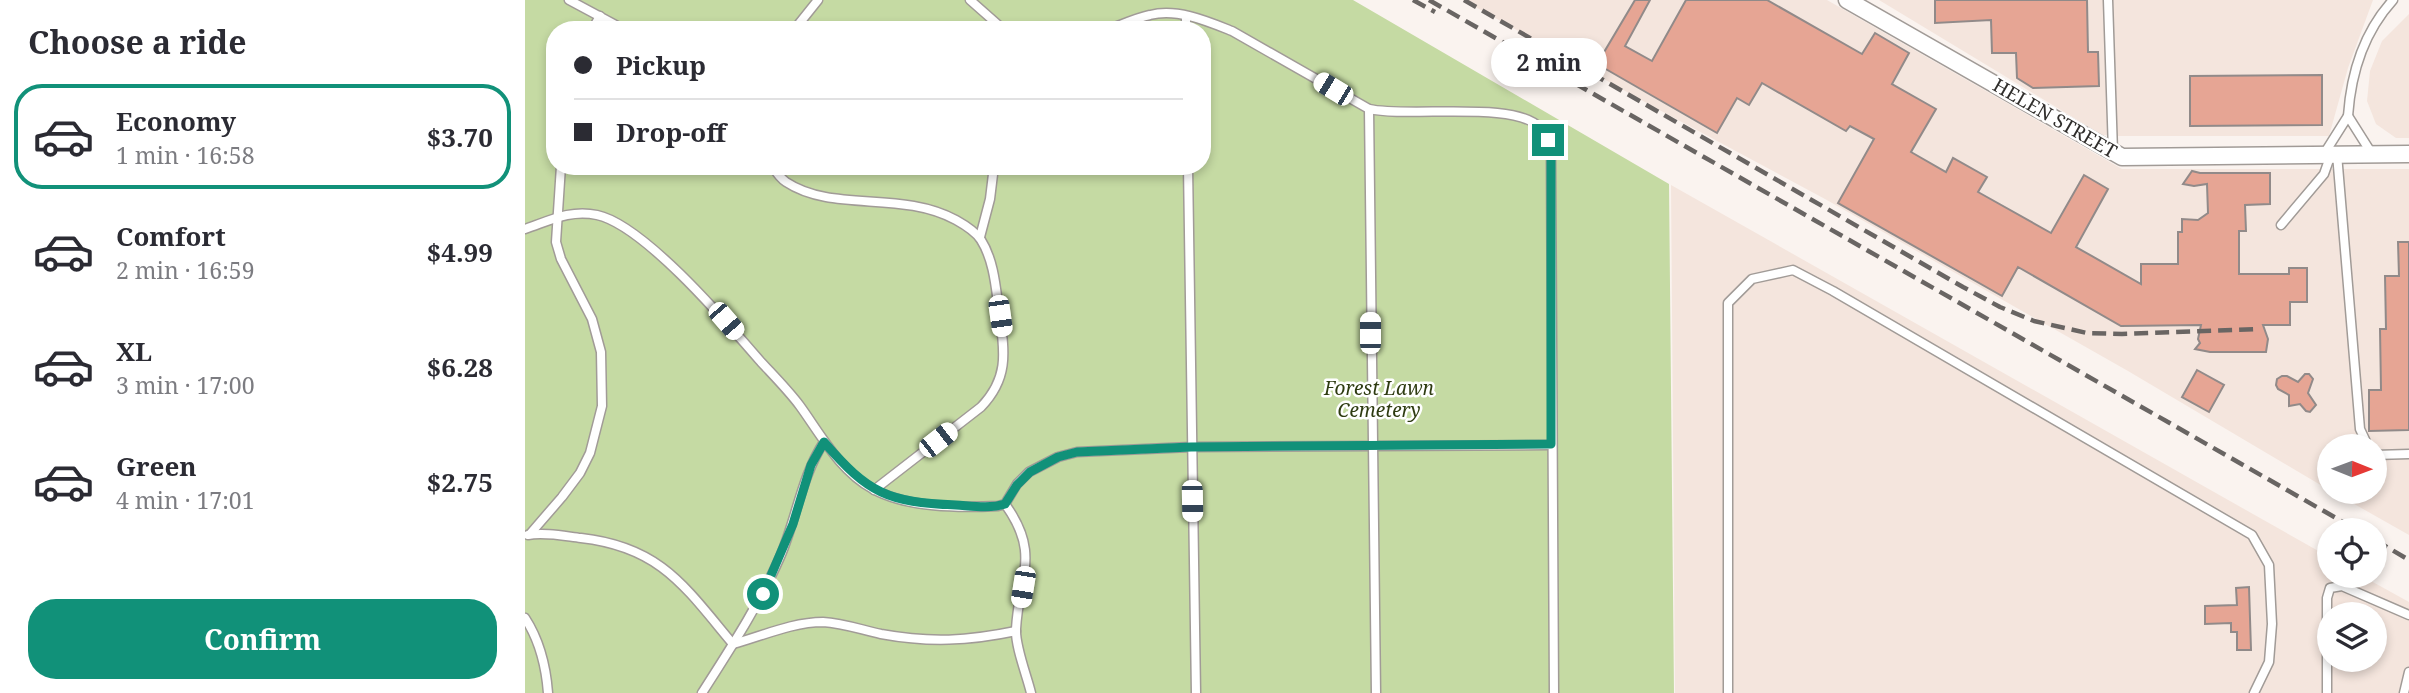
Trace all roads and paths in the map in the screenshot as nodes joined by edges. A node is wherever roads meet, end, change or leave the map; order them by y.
1 (569, 0) edge
2 (818, 0) edge
3 (970, 0) edge
4 (1847, 0) edge
5 (2108, 0) edge
6 (2393, 0) edge
7 (600, 16) junction
8 (1186, 16) junction
9 (597, 21) edge
10 (609, 21) edge
11 (801, 21) edge
12 (994, 21) edge
13 (1133, 21) edge
14 (1186, 21) edge
15 (1201, 21) edge
16 (1211, 24) edge
17 (1369, 109) junction
18 (2348, 116) junction
19 (2113, 152) junction
20 (2330, 154) junction
21 (2372, 154) junction
22 (2409, 154) edge
23 (561, 175) edge
24 (779, 175) edge
25 (993, 175) edge
26 (1188, 175) edge
27 (559, 215) junction
28 (2281, 225) dead end
29 (525, 229) edge
30 (980, 237) junction
31 (2362, 434) edge
32 (824, 442) junction
33 (1551, 444) junction
34 (1371, 445) junction
35 (1191, 447) junction
36 (2409, 454) edge
37 (2387, 455) edge
38 (874, 490) junction
39 (1005, 504) junction
40 (527, 535) edge
41 (2409, 615) edge
42 (525, 618) edge
43 (1016, 631) junction
44 (733, 645) junction
45 (2409, 672) edge
46 (548, 693) edge
47 (702, 693) edge
48 (1031, 693) edge
49 (1196, 693) edge
50 (1376, 693) edge
51 (1554, 693) edge
52 (1728, 693) edge
53 (2254, 693) edge
54 (2327, 693) edge
55 (2404, 693) edge

1 - 7 lane
2 - 11 lane
3 - 12 lane
4 - 19 street, HELEN STREET
5 - 19 lane
6 - 18 lane
7 - 9 lane
7 - 10 lane
8 - 13 lane
8 - 14 lane
8 - 15 lane
16 - 17 lane
17 - 33 lane
17 - 34 lane
18 - 20 lane
18 - 21 lane
19 - 20 street, HELEN STREET
20 - 21 street, HELEN STREET
20 - 28 lane
20 - 31 lane
21 - 22 street, HELEN STREET
23 - 27 lane
24 - 30 lane
25 - 30 lane
26 - 35 lane
27 - 29 lane
27 - 32 lane
27 - 40 lane
30 - 38 lane
32 - 38 lane
32 - 44 lane
33 - 34 lane
33 - 51 lane
34 - 35 lane
34 - 50 lane
35 - 39 lane
35 - 49 lane
36 - 37 lane
38 - 39 lane
39 - 43 lane
40 - 44 lane
41 - 54 lane
42 - 46 lane
43 - 44 lane
43 - 48 lane
44 - 47 lane
45 - 55 lane
52 - 53 lane

